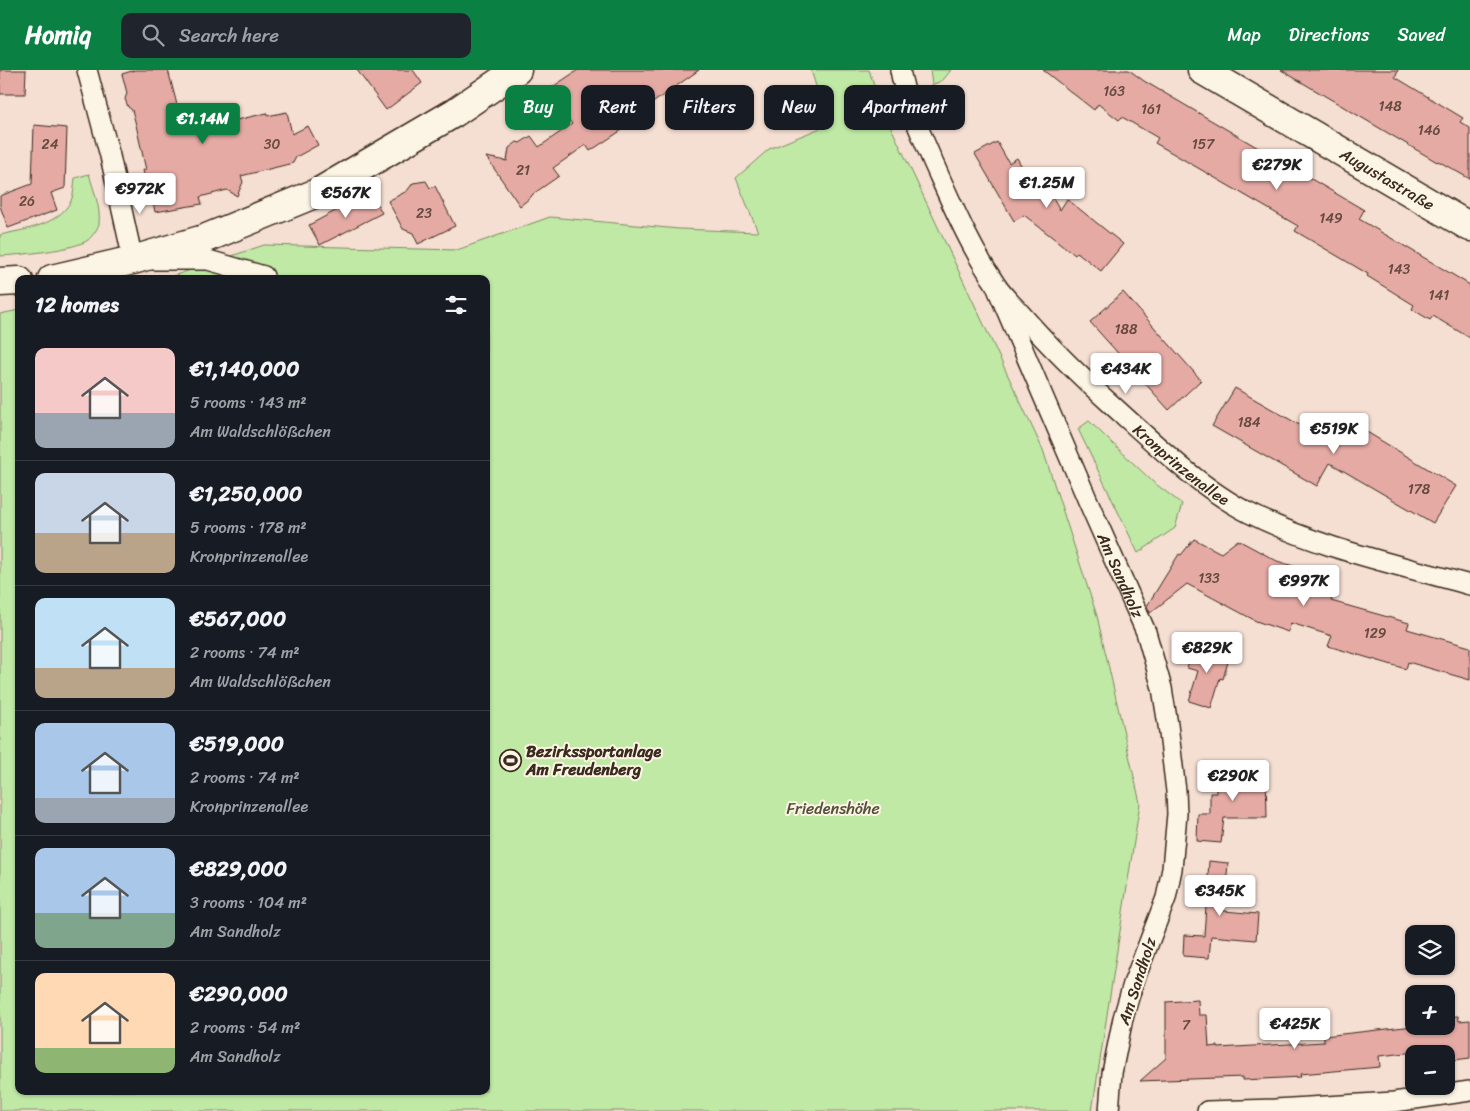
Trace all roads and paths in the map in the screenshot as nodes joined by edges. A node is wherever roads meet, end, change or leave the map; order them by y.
1 (87, 70) edge
2 (516, 70) edge
3 (900, 70) edge
4 (1202, 70) edge
5 (1470, 228) edge
6 (132, 260) junction
7 (69, 275) edge
8 (260, 275) edge
9 (15, 281) edge
10 (0, 282) edge
11 (996, 286) junction
12 (1470, 585) edge
13 (1470, 1091) edge
14 (1275, 1110) edge
15 (1109, 1111) edge
16 (1207, 1111) edge

1 - 6 street
2 - 6 street
3 - 11 street, Kronprinzenallee
4 - 5 street, Augustastraße
6 - 7 street
6 - 8 street
9 - 10 street
11 - 12 street, Kronprinzenallee
11 - 15 street, Am Sandholz
13 - 14 street
14 - 16 street

